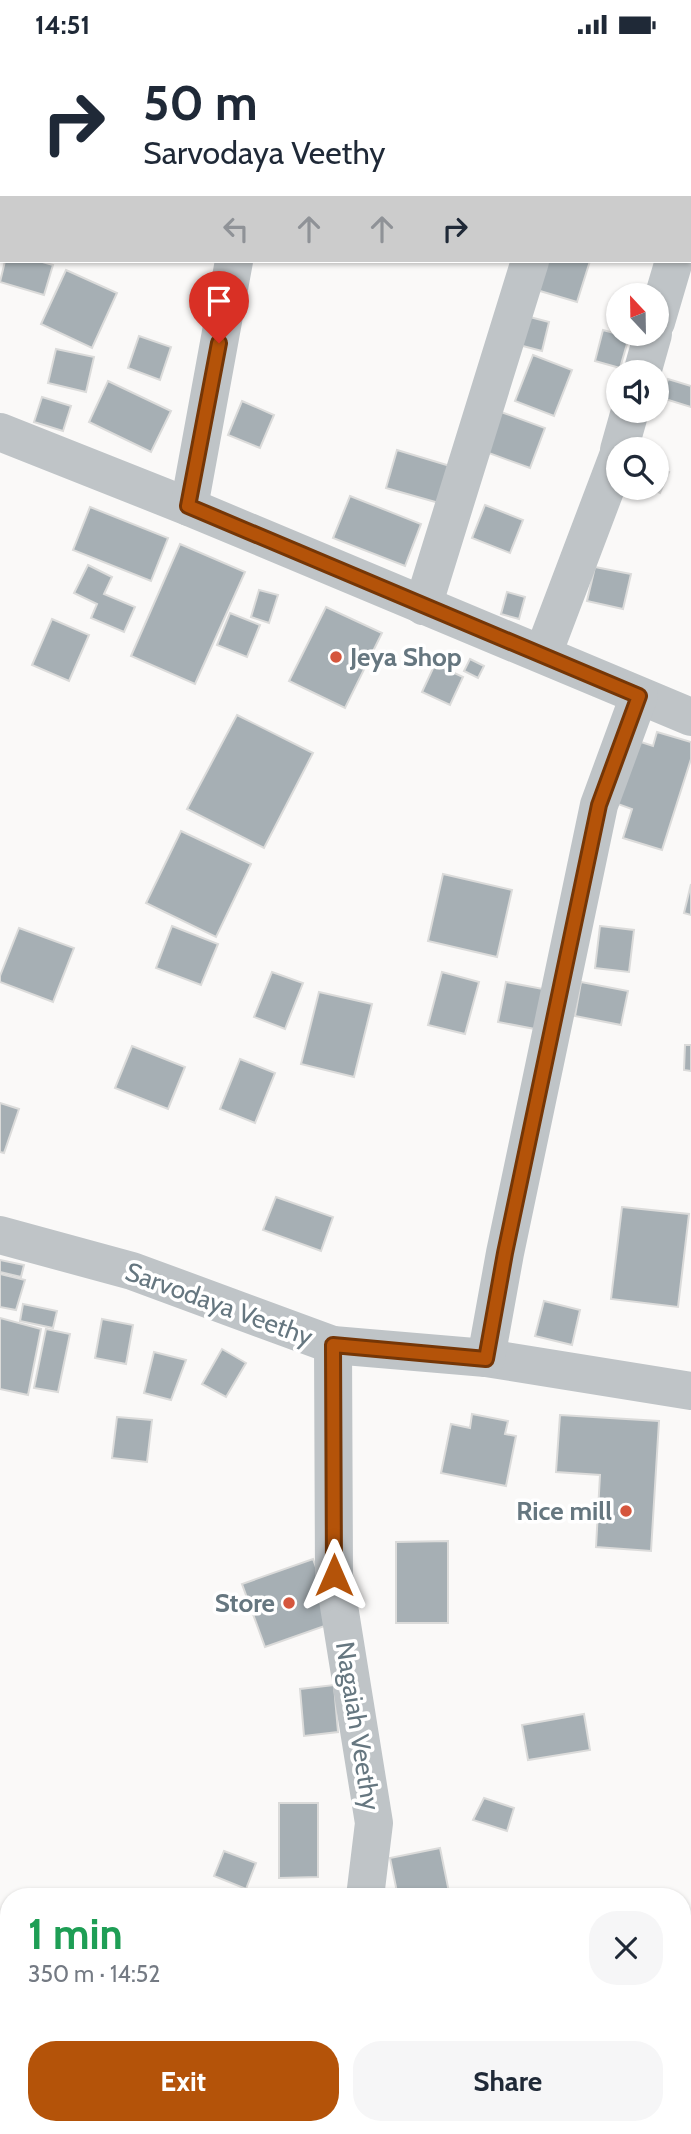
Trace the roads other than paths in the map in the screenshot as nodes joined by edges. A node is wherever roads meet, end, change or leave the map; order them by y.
1 (234, 263) edge
2 (529, 263) edge
3 (673, 263) edge
4 (667, 283) edge
5 (0, 432) edge
6 (606, 488) edge
7 (188, 506) junction
8 (423, 605) junction
9 (543, 654) junction
10 (639, 696) junction
11 (691, 717) edge
12 (0, 1235) edge
13 (333, 1345) junction
14 (486, 1359) junction
15 (691, 1391) edge
16 (366, 1888) edge

1 - 7 street
2 - 8 street
3 - 4 street
5 - 7 street
6 - 9 street
7 - 8 street
8 - 9 street
9 - 10 street
10 - 11 street
10 - 14 street
12 - 13 street, Sarvodaya Veethy
13 - 14 street, Sarvodaya Veethy
13 - 16 street, Nagaiah Veethy
14 - 15 street, Sarvodaya Veethy

